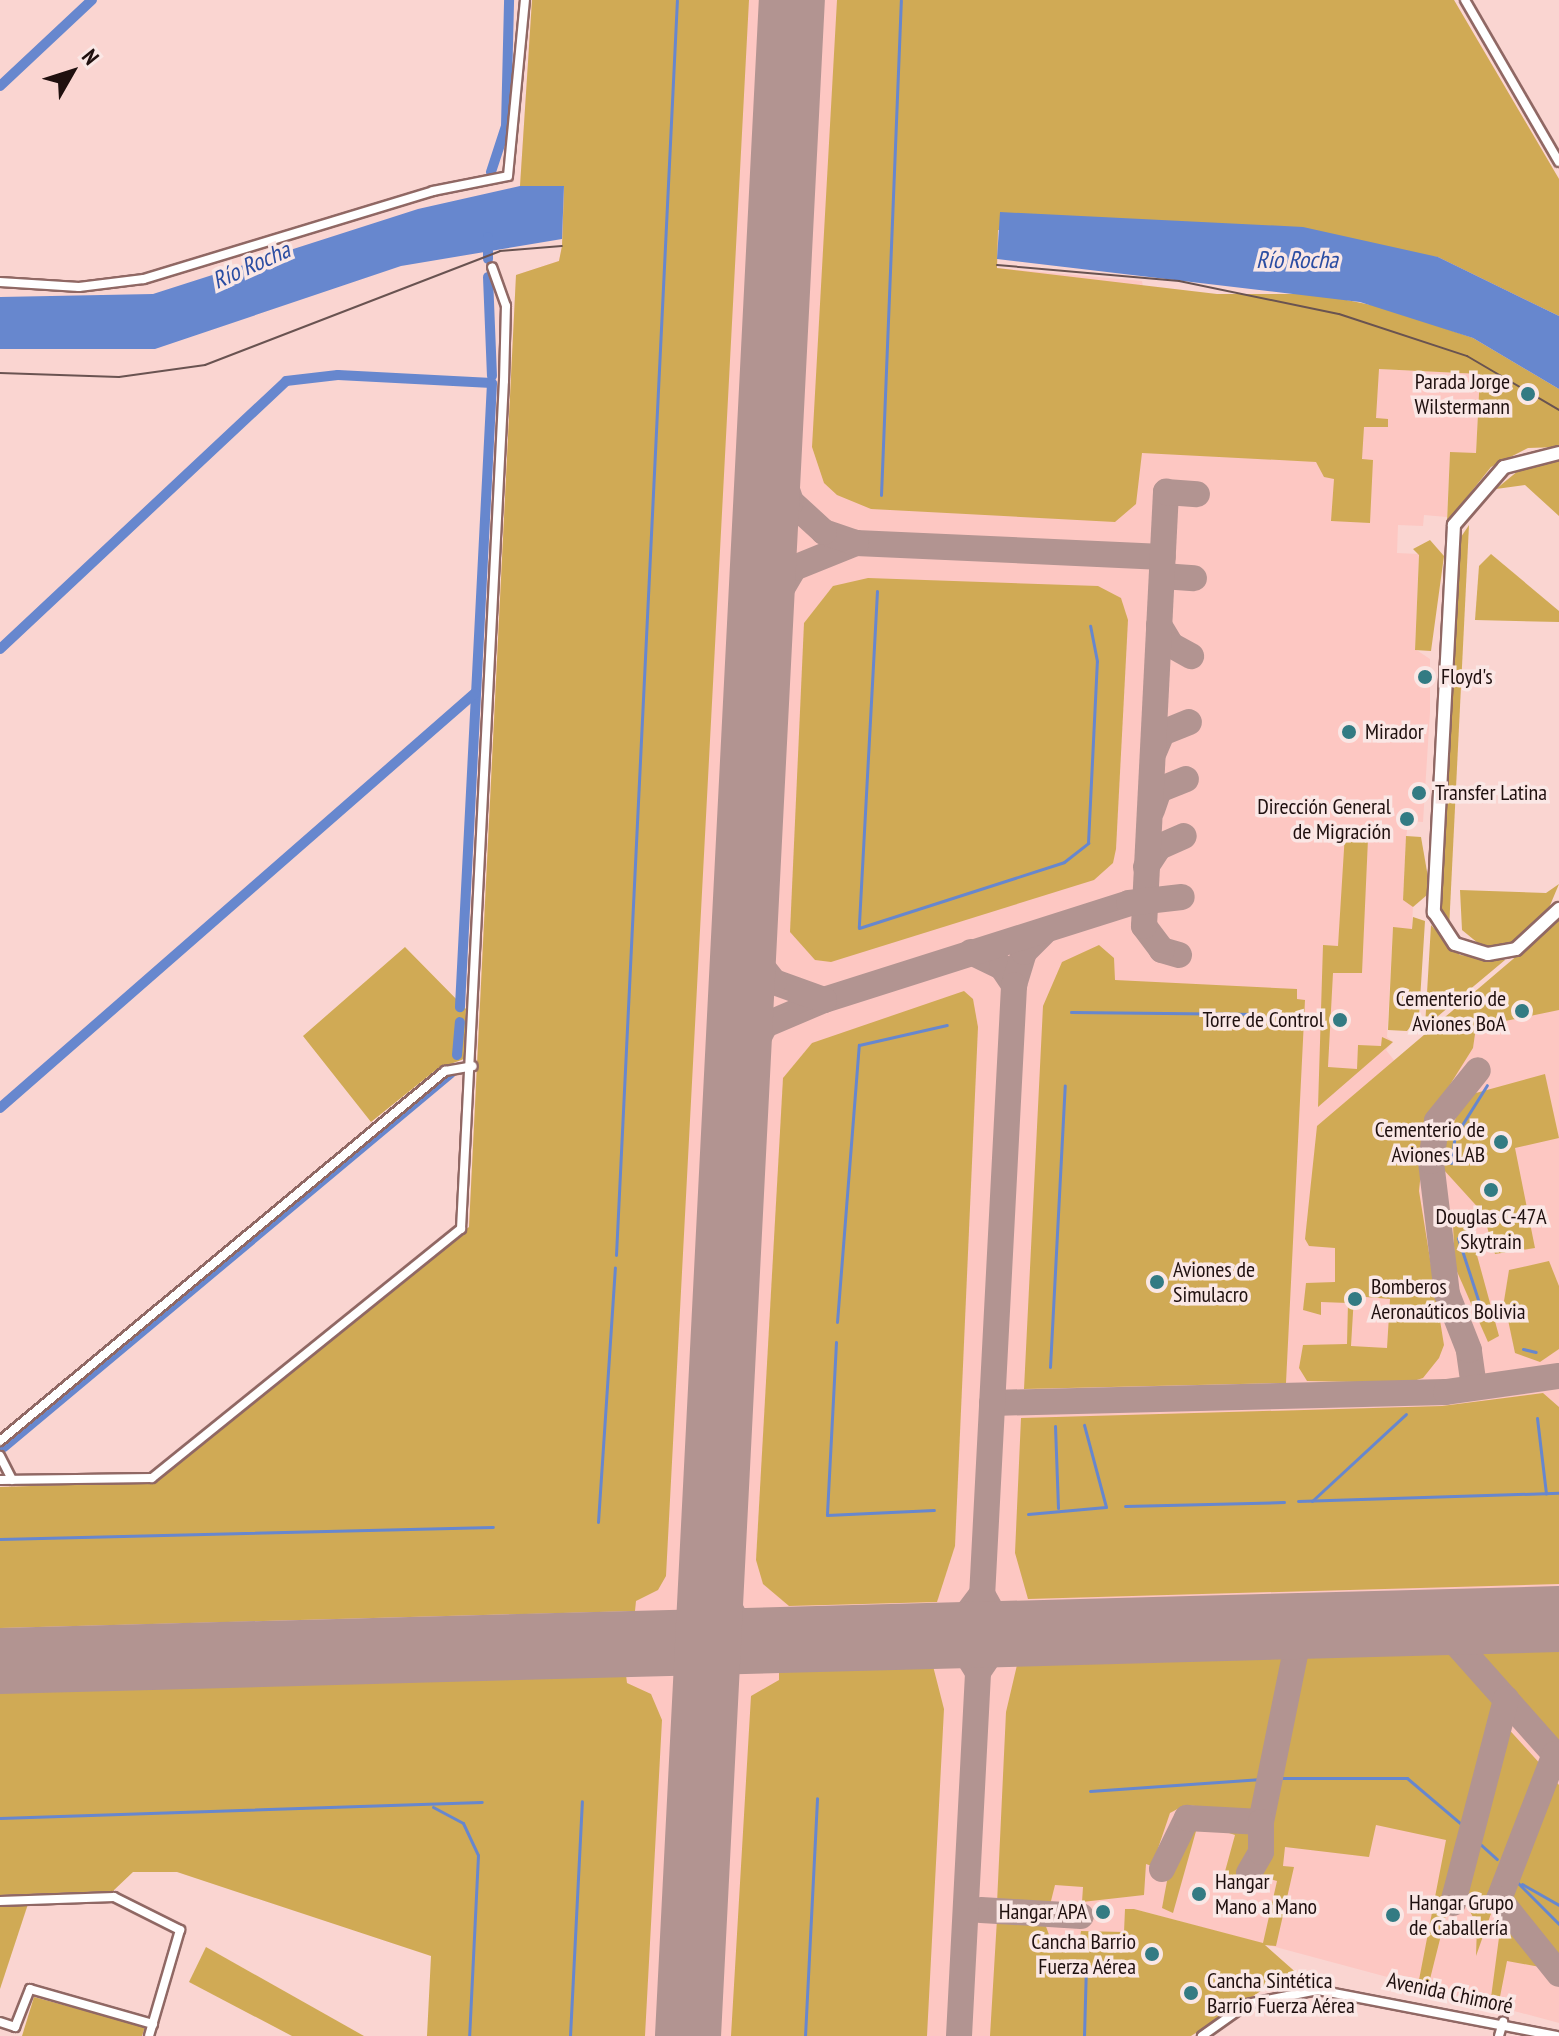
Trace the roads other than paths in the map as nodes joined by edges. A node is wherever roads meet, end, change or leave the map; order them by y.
1 (525, 0) edge
2 (1465, 0) edge
3 (1559, 162) edge
4 (492, 267) dead end
5 (0, 282) edge
6 (1559, 453) edge
7 (1559, 909) edge
8 (473, 1066) junction
9 (0, 1441) edge
10 (0, 1456) edge
11 (0, 1480) edge
12 (12, 1480) junction
13 (0, 1901) edge
14 (0, 2022) edge
15 (1503, 2022) junction
16 (153, 2024) junction
17 (149, 2036) edge
18 (1202, 2036) edge
19 (1499, 2036) edge
20 (1557, 2036) edge

1 - 5 street
2 - 3 street
4 - 8 street
6 - 7 street
8 - 9 street
8 - 12 street
10 - 12 street
11 - 12 street
13 - 16 street
14 - 16 street
15 - 18 street, Avenida Chimoré
15 - 19 street
15 - 20 street, Avenida Chimoré
16 - 17 street

